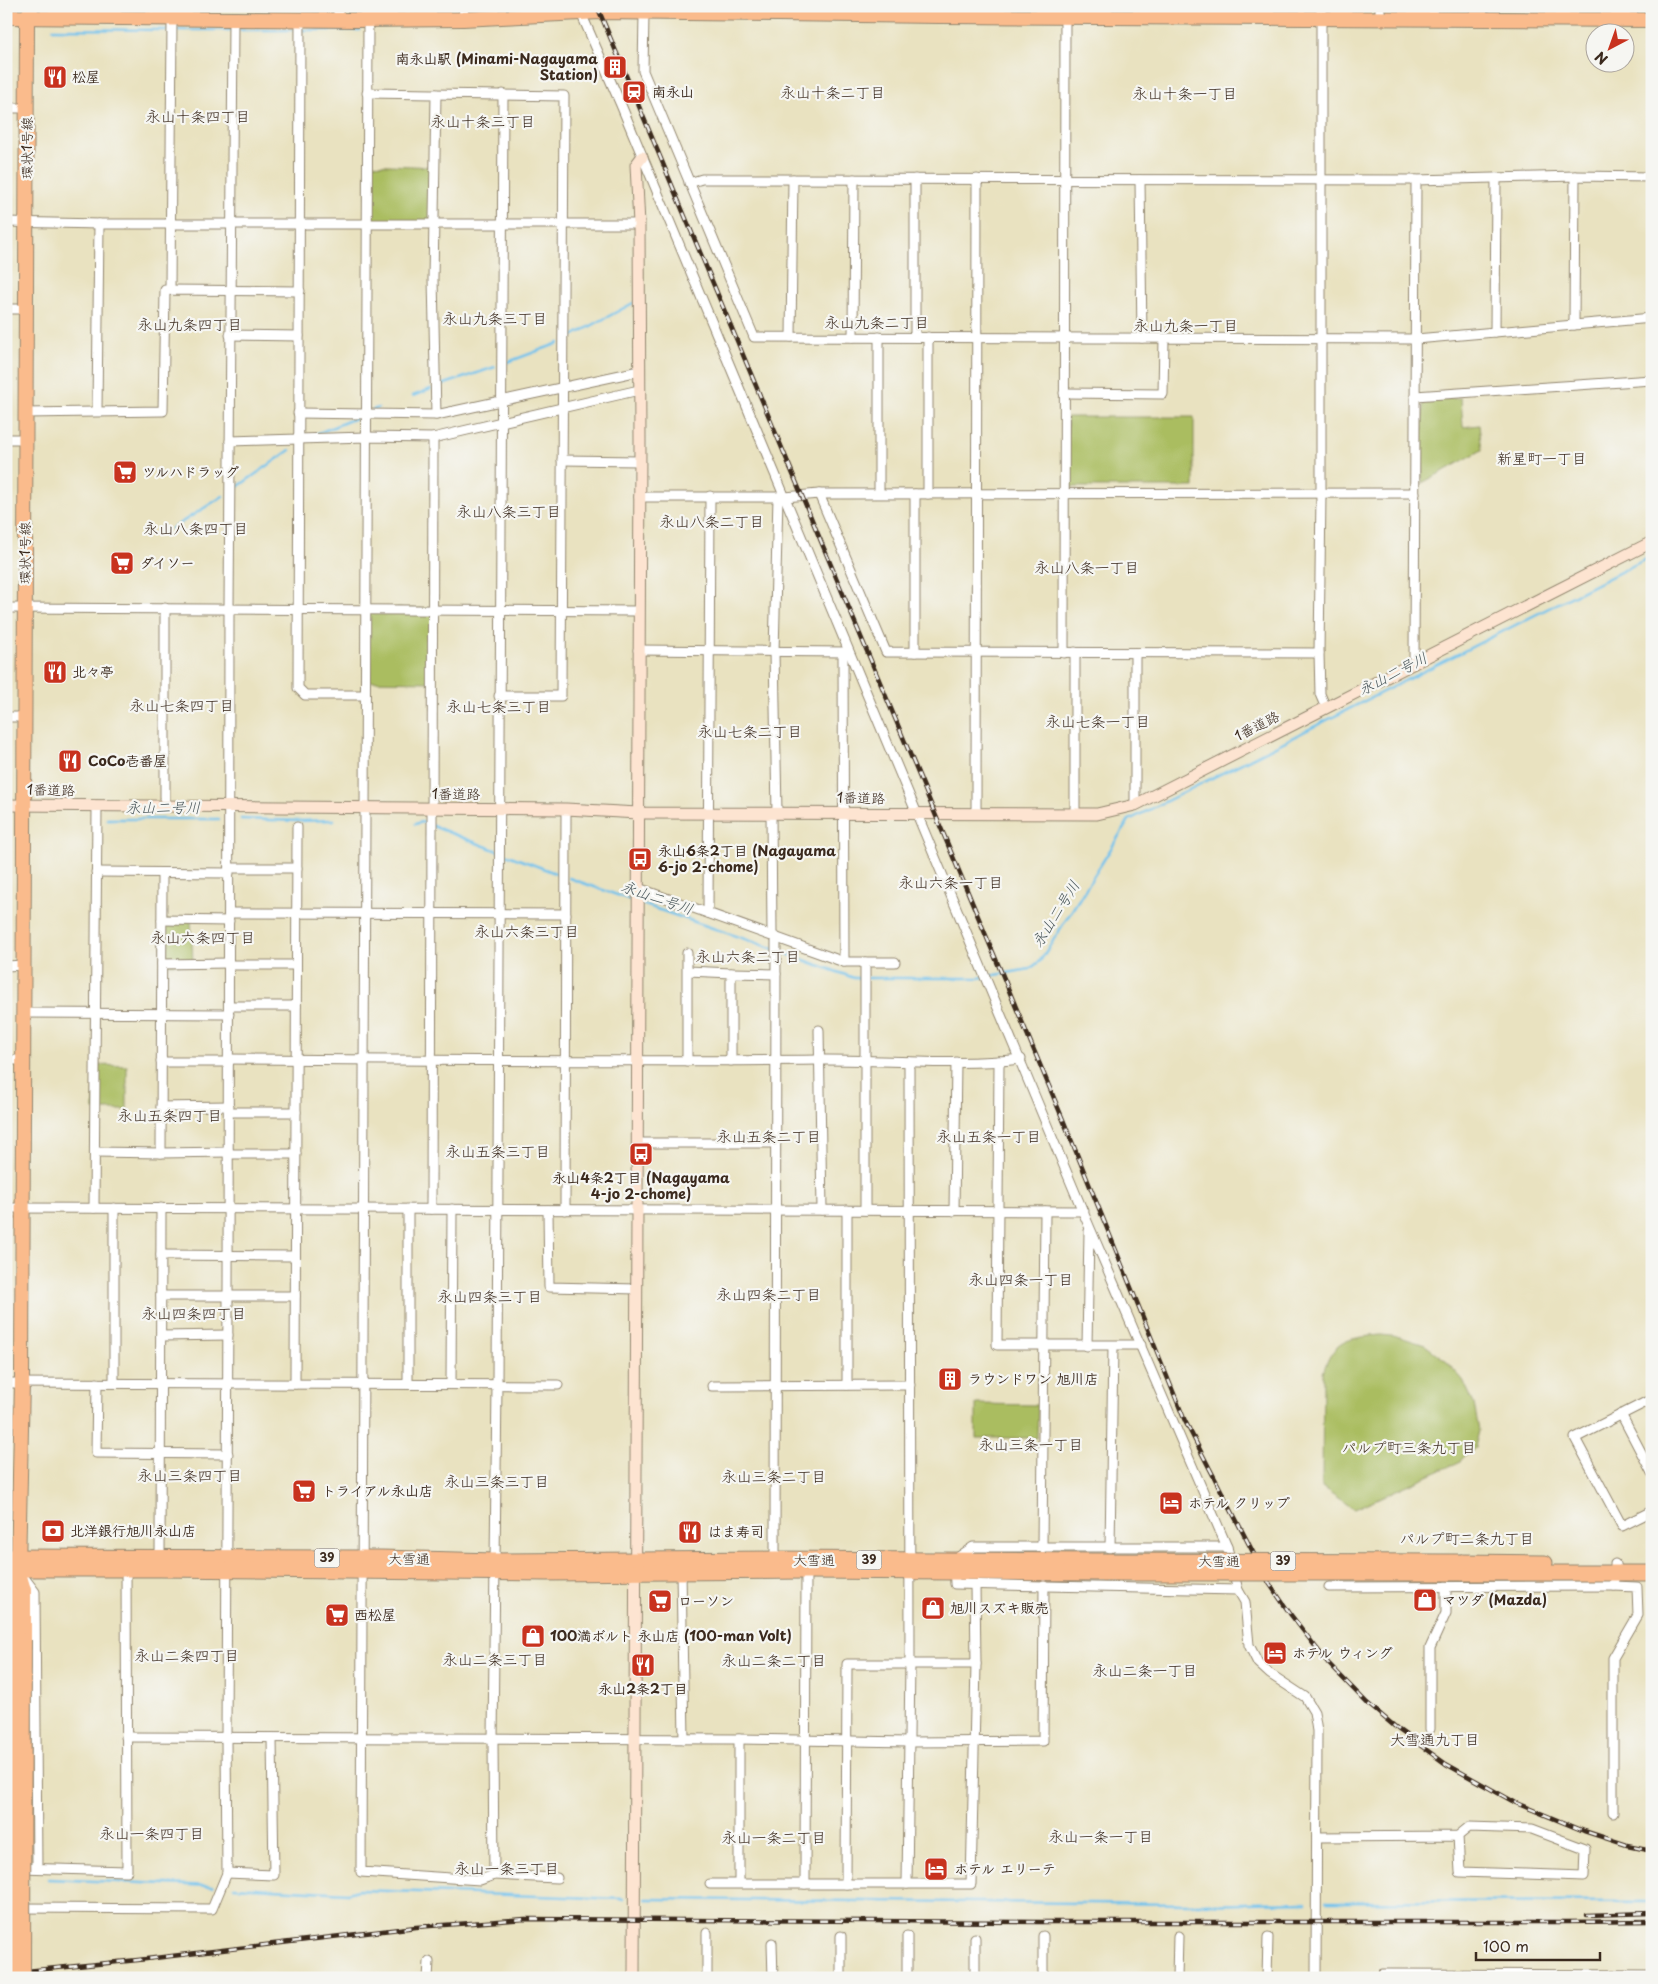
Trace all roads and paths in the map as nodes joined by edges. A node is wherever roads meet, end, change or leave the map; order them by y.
1 (27, 10) edge
2 (640, 11) edge
3 (940, 11) edge
4 (1065, 11) edge
5 (463, 12) edge
6 (1321, 12) edge
7 (1380, 12) edge
8 (1433, 12) edge
9 (155, 13) edge
10 (338, 13) edge
11 (581, 13) junction
12 (6, 17) edge
13 (368, 20) junction
14 (1652, 20) edge
15 (172, 26) junction
16 (233, 26) junction
17 (300, 27) junction
18 (367, 93) junction
19 (436, 94) junction
20 (503, 94) junction
21 (6, 108) edge
22 (27, 108) junction
23 (642, 157) junction
24 (1575, 176) junction
25 (1652, 177) edge
26 (1496, 178) junction
27 (793, 179) junction
28 (854, 179) junction
29 (915, 179) junction
30 (977, 179) junction
31 (1064, 179) junction
32 (1321, 179) junction
33 (1140, 180) junction
34 (1416, 180) junction
35 (689, 183) junction
36 (6, 222) edge
37 (27, 222) junction
38 (171, 223) junction
39 (232, 223) junction
40 (564, 223) junction
41 (99, 224) junction
42 (299, 224) junction
43 (367, 224) junction
44 (501, 224) junction
45 (639, 224) junction
46 (434, 225) junction
47 (170, 290) junction
48 (230, 291) junction
49 (300, 291) junction
50 (26, 309) junction
51 (6, 310) edge
52 (1652, 318) edge
53 (1574, 325) junction
54 (1495, 332) junction
55 (230, 335) junction
56 (299, 336) junction
57 (791, 337) junction
58 (853, 337) junction
59 (879, 337) junction
60 (915, 337) junction
61 (928, 338) junction
62 (976, 338) junction
63 (1064, 338) junction
64 (1142, 338) junction
65 (1164, 339) junction
66 (1321, 339) junction
67 (1416, 339) junction
68 (639, 370) junction
69 (1652, 380) edge
70 (562, 387) junction
71 (639, 390) junction
72 (1064, 393) junction
73 (1415, 396) junction
74 (501, 400) junction
75 (562, 408) junction
76 (98, 410) junction
77 (26, 412) junction
78 (298, 413) junction
79 (366, 414) junction
80 (436, 415) junction
81 (501, 422) junction
82 (366, 437) junction
83 (6, 438) edge
84 (433, 438) junction
85 (25, 439) junction
86 (298, 440) junction
87 (230, 441) junction
88 (562, 460) junction
89 (639, 461) junction
90 (879, 493) junction
91 (1064, 493) junction
92 (1322, 493) junction
93 (1415, 493) junction
94 (819, 494) junction
95 (915, 494) junction
96 (928, 494) junction
97 (976, 494) junction
98 (710, 496) junction
99 (639, 497) junction
100 (781, 497) junction
101 (1652, 542) edge
102 (6, 608) edge
103 (25, 608) junction
104 (165, 608) junction
105 (298, 608) junction
106 (366, 608) junction
107 (229, 609) junction
108 (433, 609) junction
109 (500, 609) junction
110 (562, 609) junction
111 (638, 611) junction
112 (638, 650) junction
113 (708, 652) junction
114 (774, 652) junction
115 (847, 652) junction
116 (915, 652) junction
117 (976, 652) junction
118 (1075, 652) junction
119 (1064, 653) junction
120 (1135, 653) junction
121 (1319, 653) junction
122 (1414, 664) junction
123 (365, 695) junction
124 (499, 696) junction
125 (1326, 708) junction
126 (6, 717) edge
127 (24, 717) junction
128 (6, 805) edge
129 (24, 805) junction
130 (1135, 805) junction
131 (97, 806) junction
132 (165, 807) junction
133 (229, 808) junction
134 (365, 809) junction
135 (500, 809) junction
136 (566, 809) junction
137 (638, 813) junction
138 (710, 813) junction
139 (774, 813) junction
140 (842, 813) junction
141 (432, 814) junction
142 (918, 814) junction
143 (976, 814) junction
144 (1075, 814) junction
145 (297, 827) dead end
146 (296, 868) junction
147 (229, 870) junction
148 (96, 872) junction
149 (162, 872) junction
150 (638, 891) junction
151 (708, 913) junction
152 (296, 914) junction
153 (366, 914) junction
154 (431, 914) junction
155 (498, 914) junction
156 (566, 914) junction
157 (229, 917) junction
158 (162, 920) junction
159 (775, 938) junction
160 (687, 953) dead end
161 (844, 962) junction
162 (895, 962) dead end
163 (162, 964) junction
164 (229, 964) junction
165 (24, 965) junction
166 (296, 965) junction
167 (6, 966) edge
168 (865, 966) junction
169 (688, 971) junction
170 (732, 973) junction
171 (776, 974) junction
172 (296, 1006) junction
173 (229, 1010) junction
174 (23, 1013) junction
175 (95, 1013) junction
176 (161, 1014) junction
177 (819, 1030) dead end
178 (297, 1059) junction
179 (1021, 1059) junction
180 (6, 1060) edge
181 (22, 1060) junction
182 (363, 1060) junction
183 (776, 1060) junction
184 (821, 1060) junction
185 (229, 1061) junction
186 (431, 1061) junction
187 (497, 1061) junction
188 (566, 1061) junction
189 (637, 1061) junction
190 (731, 1061) junction
191 (864, 1061) junction
192 (999, 1061) junction
193 (162, 1062) junction
194 (687, 1062) junction
195 (909, 1062) junction
196 (956, 1062) junction
197 (161, 1107) junction
198 (229, 1109) junction
199 (296, 1112) junction
200 (776, 1143) junction
201 (637, 1144) junction
202 (94, 1152) junction
203 (161, 1153) junction
204 (229, 1153) junction
205 (296, 1154) junction
206 (6, 1208) edge
207 (22, 1208) junction
208 (94, 1208) junction
209 (114, 1208) junction
210 (161, 1208) junction
211 (228, 1209) junction
212 (296, 1209) junction
213 (364, 1209) junction
214 (408, 1209) junction
215 (431, 1209) junction
216 (452, 1209) junction
217 (498, 1209) junction
218 (548, 1210) junction
219 (566, 1210) junction
220 (637, 1210) junction
221 (776, 1210) junction
222 (822, 1210) junction
223 (847, 1210) junction
224 (865, 1210) junction
225 (910, 1211) junction
226 (954, 1211) junction
227 (998, 1211) junction
228 (1045, 1211) junction
229 (1084, 1211) junction
230 (1089, 1226) junction
231 (161, 1255) junction
232 (228, 1255) junction
233 (295, 1256) junction
234 (636, 1289) junction
235 (161, 1296) junction
236 (228, 1296) junction
237 (295, 1296) junction
238 (228, 1335) junction
239 (161, 1336) junction
240 (1140, 1345) junction
241 (1044, 1346) junction
242 (1087, 1346) junction
243 (1113, 1346) junction
244 (6, 1382) edge
245 (22, 1382) junction
246 (114, 1382) junction
247 (97, 1383) junction
248 (161, 1383) junction
249 (228, 1384) junction
250 (295, 1384) junction
251 (363, 1384) junction
252 (408, 1384) junction
253 (451, 1384) junction
254 (497, 1385) junction
255 (558, 1385) dead end
256 (775, 1385) junction
257 (847, 1385) junction
258 (910, 1385) junction
259 (712, 1386) dead end
260 (1652, 1399) edge
261 (1621, 1414) junction
262 (160, 1454) junction
263 (228, 1454) junction
264 (1652, 1473) edge
265 (1652, 1511) edge
266 (1227, 1547) junction
267 (1042, 1548) junction
268 (775, 1559) junction
269 (1105, 1561) junction
270 (12, 1563) edge
271 (126, 1563) junction
272 (160, 1563) junction
273 (1652, 1563) edge
274 (227, 1564) junction
275 (362, 1565) junction
276 (806, 1565) junction
277 (636, 1566) junction
278 (909, 1566) junction
279 (955, 1566) junction
280 (495, 1567) junction
281 (681, 1572) junction
282 (1652, 1573) edge
283 (1615, 1574) junction
284 (975, 1585) junction
285 (1044, 1585) junction
286 (1329, 1586) dead end
287 (1446, 1586) junction
288 (1238, 1590) junction
289 (6, 1593) edge
290 (18, 1640) junction
291 (910, 1664) junction
292 (976, 1664) junction
293 (1430, 1729) dead end
294 (126, 1737) junction
295 (226, 1738) junction
296 (272, 1738) junction
297 (360, 1739) junction
298 (493, 1739) junction
299 (636, 1739) junction
300 (684, 1739) junction
301 (739, 1739) junction
302 (806, 1740) junction
303 (847, 1741) junction
304 (974, 1741) junction
305 (908, 1742) junction
306 (1613, 1812) dead end
307 (1458, 1836) junction
308 (1317, 1837) junction
309 (6, 1867) edge
310 (37, 1868) junction
311 (227, 1873) junction
312 (494, 1875) junction
313 (557, 1878) dead end
314 (710, 1884) dead end
315 (739, 1884) junction
316 (805, 1884) junction
317 (846, 1884) junction
318 (907, 1884) junction
319 (6, 1908) edge
320 (707, 1934) dead end
321 (841, 1936) dead end
322 (907, 1936) dead end
323 (1043, 1936) dead end
324 (1178, 1936) dead end
325 (1268, 1937) dead end
326 (975, 1938) dead end
327 (772, 1943) dead end
328 (428, 1962) dead end
329 (1652, 1975) edge
330 (12, 1978) edge
331 (23, 1978) edge
332 (428, 1978) edge
333 (634, 1978) edge
334 (707, 1978) edge
335 (773, 1978) edge
336 (841, 1978) edge
337 (907, 1978) edge
338 (975, 1978) edge
339 (1043, 1978) edge
340 (1178, 1978) edge
341 (1267, 1978) edge
342 (1316, 1978) edge
343 (1382, 1978) edge

1 - 9 main road
1 - 12 main road
1 - 22 main road, 環状1号線
2 - 3 main road
2 - 11 main road
2 - 35 street
3 - 4 main road
4 - 6 main road
4 - 31 street
5 - 11 main road
5 - 13 main road
6 - 7 main road
6 - 32 street
7 - 8 main road
8 - 14 main road
9 - 15 main road
10 - 13 main road
10 - 17 main road
11 - 23 street
13 - 18 street
15 - 16 main road
15 - 38 street
16 - 17 main road
16 - 39 street
17 - 42 street
18 - 19 street
18 - 43 street
19 - 20 street
19 - 46 street
20 - 40 street
20 - 44 street
21 - 22 street
22 - 37 main road, 環状1号線
23 - 45 street
23 - 100 street
24 - 25 street
24 - 26 street
24 - 53 street
26 - 34 street
26 - 54 street
27 - 28 street
27 - 35 street
27 - 57 street
28 - 29 street
28 - 58 street
29 - 30 street
29 - 60 street
30 - 31 street
30 - 62 street
31 - 33 street
31 - 63 street
32 - 33 street
32 - 34 street
32 - 66 street
33 - 64 street
34 - 67 street
35 - 57 street
36 - 37 street
37 - 41 street
37 - 50 main road, 環状1号線
38 - 39 street
38 - 41 street
38 - 47 street
39 - 42 street
39 - 48 street
40 - 44 street
40 - 45 street
40 - 70 street
41 - 76 street
42 - 43 street
42 - 49 street
43 - 46 street
43 - 79 street
44 - 46 street
44 - 74 street
45 - 68 street
46 - 80 street
47 - 48 street
47 - 76 street
48 - 49 street
48 - 55 street
49 - 56 street
50 - 51 street
50 - 77 main road, 環状1号線
52 - 53 street
53 - 54 street
54 - 67 street
55 - 56 street
55 - 87 street
56 - 78 street
57 - 58 street
58 - 59 street
59 - 60 street
59 - 90 street
60 - 61 street
61 - 62 street
61 - 96 street
62 - 63 street
62 - 97 street
63 - 64 street
63 - 72 street
64 - 65 street
65 - 66 street
65 - 72 street
66 - 67 street
66 - 92 street
67 - 73 street
68 - 70 street
68 - 71 street
69 - 73 street
70 - 74 street
70 - 75 street
71 - 75 street
71 - 89 street
72 - 91 street
73 - 93 street
74 - 80 street
74 - 81 street
75 - 81 street
75 - 88 street
76 - 77 street
77 - 85 main road, 環状1号線
78 - 79 street
78 - 86 street
79 - 80 street
79 - 82 street
81 - 84 street
81 - 109 street
82 - 84 street
82 - 86 street
82 - 106 street
83 - 85 street
84 - 108 street
85 - 103 main road, 環状1号線
86 - 87 street
86 - 105 street
87 - 107 street
88 - 89 street
88 - 110 street
89 - 99 street
90 - 94 street
90 - 95 street
91 - 92 street
91 - 97 street
91 - 119 street
92 - 93 street
92 - 121 street
93 - 122 street
94 - 100 street
94 - 116 street
95 - 96 street
95 - 116 street
96 - 97 street
97 - 117 street
98 - 99 street
98 - 100 street
98 - 113 street
99 - 111 street
100 - 114 street
100 - 115 street
101 - 122 street, 1番道路
102 - 103 street
103 - 104 street
103 - 127 main road, 環状1号線
104 - 107 street
104 - 132 street
105 - 106 street
105 - 107 street
105 - 123 street
106 - 108 street
106 - 123 street
107 - 133 street
108 - 109 street
108 - 141 street
109 - 110 street
109 - 124 street
110 - 111 street
110 - 124 street
111 - 112 street
112 - 113 street
112 - 137 street
113 - 114 street
113 - 138 street
114 - 115 street
114 - 139 street
115 - 140 street
115 - 142 street
116 - 117 street
117 - 119 street
117 - 143 street
118 - 119 street
118 - 120 street
118 - 144 street
120 - 121 street
120 - 130 street
121 - 125 street
122 - 125 street, 1番道路
123 - 134 street
124 - 135 street
125 - 130 street, 1番道路
126 - 127 street
127 - 129 main road, 環状1号線
128 - 129 street, 1番道路
129 - 131 street, 1番道路
129 - 165 main road, 環状1号線
130 - 144 street, 1番道路
131 - 132 street, 1番道路
131 - 148 street
132 - 133 street, 1番道路
133 - 134 street, 1番道路
133 - 147 street
134 - 141 street, 1番道路
134 - 153 street
135 - 136 street, 1番道路
135 - 141 street, 1番道路
135 - 155 street
136 - 137 street, 1番道路
136 - 156 street
137 - 138 street, 1番道路
137 - 150 street
138 - 139 street, 1番道路
138 - 151 street
139 - 140 street, 1番道路
139 - 159 street
140 - 142 street, 1番道路
140 - 161 street
141 - 154 street
142 - 143 street, 1番道路
142 - 179 street
143 - 144 street, 1番道路
145 - 146 street
146 - 147 street
146 - 152 street
147 - 149 street
147 - 157 street
148 - 149 street
148 - 175 street
149 - 158 street
150 - 151 street
150 - 189 street
151 - 159 street
152 - 153 street
152 - 157 street
152 - 166 street
153 - 154 street
153 - 182 street
154 - 155 street
154 - 186 street
155 - 156 street
155 - 187 street
156 - 188 street
157 - 158 street
157 - 164 street
158 - 163 street
159 - 161 street
159 - 171 street
160 - 169 street
161 - 168 street
162 - 168 street
163 - 164 street
163 - 176 street
164 - 166 street
164 - 173 street
165 - 167 street
165 - 174 main road, 環状1号線
166 - 172 street
168 - 191 street
169 - 170 street
169 - 194 street
170 - 171 street
170 - 190 street
171 - 183 street
172 - 173 street
172 - 178 street
173 - 176 street
173 - 185 street
174 - 175 street
174 - 181 main road, 環状1号線
175 - 176 street
175 - 202 street
176 - 193 street
177 - 184 street
178 - 182 street
178 - 185 street
178 - 199 street
179 - 192 street
179 - 229 street
180 - 181 street
181 - 207 main road, 環状1号線
182 - 186 street
182 - 213 street
183 - 184 street
183 - 190 street
183 - 200 street
184 - 191 street
184 - 222 street
185 - 193 street
185 - 198 street
186 - 187 street
186 - 215 street
187 - 188 street
187 - 217 street
188 - 189 street
188 - 219 street
189 - 194 street
189 - 201 street
190 - 194 street
191 - 195 street
191 - 224 street
192 - 196 street
192 - 227 street
193 - 197 street
195 - 196 street
195 - 225 street
196 - 226 street
197 - 198 street
197 - 203 street
198 - 199 street
198 - 204 street
199 - 205 street
200 - 201 street
200 - 221 street
201 - 220 street
202 - 203 street
202 - 208 street
203 - 204 street
204 - 205 street
204 - 211 street
205 - 212 street
206 - 207 street
207 - 208 street
207 - 245 main road, 環状1号線
208 - 209 street
209 - 210 street
209 - 246 street
210 - 211 street
210 - 231 street
211 - 212 street
211 - 232 street
212 - 213 street
212 - 233 street
213 - 214 street
213 - 251 street
214 - 215 street
214 - 252 street
215 - 216 street
216 - 217 street
216 - 253 street
217 - 218 street
217 - 254 street
218 - 219 street
218 - 234 street
219 - 220 street
220 - 221 street
220 - 234 street
221 - 222 street
221 - 256 street
222 - 223 street
223 - 224 street
223 - 257 street
224 - 225 street
225 - 226 street
225 - 258 street
226 - 227 street
227 - 228 street
227 - 241 street
228 - 229 street
228 - 241 street
229 - 230 street
230 - 240 street
230 - 242 street
231 - 232 street
231 - 235 street
232 - 233 street
232 - 236 street
233 - 237 street
234 - 277 street
235 - 236 street
235 - 239 street
236 - 237 street
236 - 238 street
237 - 250 street
238 - 239 street
238 - 249 street
239 - 248 street
240 - 243 street
240 - 266 street
241 - 242 street
241 - 267 street
242 - 243 street
243 - 269 street
244 - 245 street
245 - 247 street
245 - 270 main road, 環状1号線
246 - 247 street
246 - 248 street
247 - 262 street
248 - 249 street
248 - 262 street
249 - 250 street
249 - 263 street
250 - 251 street
251 - 252 street
251 - 275 street
252 - 253 street
253 - 254 street
254 - 255 street
254 - 280 street
256 - 257 street
256 - 259 street
256 - 268 street
257 - 258 street
258 - 278 street
260 - 261 street
261 - 264 street
261 - 265 street
262 - 263 street
262 - 272 street
263 - 274 street
266 - 269 street
266 - 288 street
267 - 269 street
267 - 279 street
268 - 276 highway, 大雪通 / 39
268 - 277 highway, 大雪通 / 39
269 - 279 highway, 大雪通 / 39
269 - 283 highway, 大雪通 / 39, bridge
270 - 271 highway, 大雪通 / 39
270 - 289 street
270 - 290 main road, 環状1号線
270 - 310 street
271 - 272 highway, 大雪通 / 39
271 - 294 street
272 - 274 highway, 大雪通 / 39
273 - 283 highway, 大雪通 / 39
274 - 275 highway, 大雪通 / 39
274 - 295 street
275 - 280 highway, 大雪通 / 39
275 - 297 street
276 - 278 highway, 大雪通 / 39
276 - 281 highway, 大雪通 / 39
276 - 302 street
277 - 280 highway, 大雪通 / 39
277 - 281 highway, 大雪通 / 39
277 - 299 street
278 - 279 highway, 大雪通 / 39
278 - 291 street
279 - 284 street
280 - 298 street
281 - 300 street
282 - 283 highway, 大雪通 / 39
283 - 287 street
283 - 306 street
284 - 285 street
284 - 292 street
285 - 288 street
285 - 304 street
286 - 287 street
287 - 293 street
288 - 308 street
290 - 330 main road, bridge
290 - 331 main road, bridge
291 - 292 street
291 - 303 street
291 - 305 street
292 - 304 street
294 - 295 street
294 - 310 street
295 - 296 street
295 - 311 street
296 - 297 street
296 - 311 street
297 - 298 street
297 - 312 street
298 - 299 street
298 - 312 street
299 - 300 street
299 - 333 street
300 - 301 street
301 - 302 street
301 - 315 street
302 - 303 street
302 - 316 street
303 - 305 street
303 - 317 street
304 - 305 street
304 - 318 street
305 - 318 street
307 - 307 street
307 - 308 street
308 - 342 street
309 - 310 street
311 - 319 street
312 - 313 street
314 - 315 street
315 - 316 street
316 - 317 street
317 - 318 street
320 - 334 street
321 - 336 street
322 - 337 street
323 - 339 street
324 - 340 street
325 - 341 street
326 - 338 street
327 - 335 street
328 - 332 street
329 - 343 street

